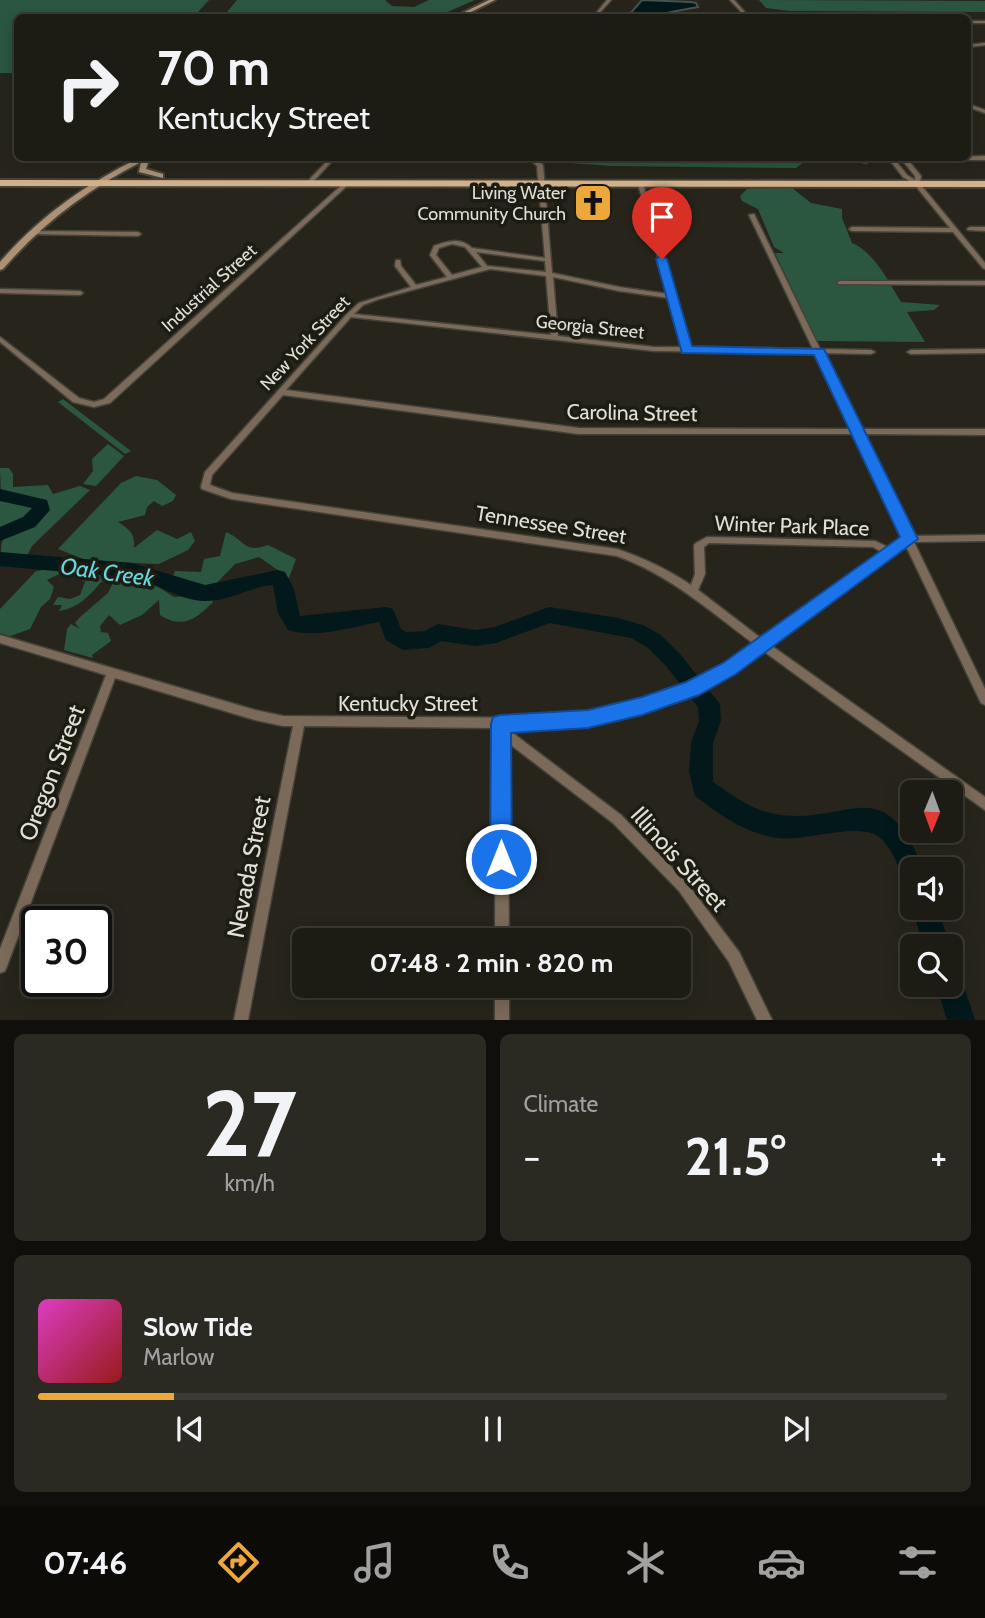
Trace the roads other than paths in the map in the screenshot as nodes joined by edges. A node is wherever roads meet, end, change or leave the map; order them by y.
1 (493, 0) edge
2 (609, 0) edge
3 (732, 0) edge
4 (463, 14) edge
5 (597, 14) edge
6 (745, 14) edge
7 (142, 161) edge
8 (142, 161) edge
9 (144, 161) edge
10 (329, 161) edge
11 (535, 161) edge
12 (894, 161) edge
13 (906, 161) edge
14 (0, 174) edge
15 (107, 176) junction
16 (118, 176) junction
17 (160, 176) junction
18 (905, 176) junction
19 (985, 176) edge
20 (311, 180) junction
21 (541, 180) junction
22 (917, 180) junction
23 (0, 183) edge
24 (44, 183) junction
25 (98, 184) junction
26 (346, 184) junction
27 (641, 184) junction
28 (985, 184) edge
29 (69, 204) junction
30 (752, 215) dead end
31 (852, 229) dead end
32 (970, 229) dead end
33 (985, 229) edge
34 (954, 230) junction
35 (31, 233) junction
36 (138, 234) dead end
37 (472, 250) junction
38 (548, 260) junction
39 (398, 261) dead end
40 (0, 267) edge
41 (985, 267) edge
42 (486, 268) junction
43 (549, 274) junction
44 (450, 277) junction
45 (840, 283) dead end
46 (985, 283) edge
47 (414, 287) junction
48 (0, 292) edge
49 (80, 293) dead end
50 (672, 297) junction
51 (349, 315) junction
52 (0, 339) edge
53 (555, 340) junction
54 (686, 350) junction
55 (985, 351) edge
56 (819, 352) junction
57 (871, 352) dead end
58 (911, 352) dead end
59 (281, 393) junction
60 (858, 432) junction
61 (985, 432) edge
62 (205, 487) joint
63 (985, 538) edge
64 (909, 539) junction
65 (889, 552) junction
66 (693, 590) junction
67 (0, 639) edge
68 (761, 645) junction
69 (112, 673) junction
70 (981, 684) edge
71 (985, 700) edge
72 (299, 722) junction
73 (500, 724) junction
74 (985, 804) edge
75 (502, 928) edge
76 (0, 966) edge
77 (502, 998) edge
78 (241, 1020) edge
79 (502, 1020) edge
80 (765, 1020) edge

1 - 4 street
2 - 5 street
3 - 6 street
7 - 15 street
8 - 16 street
9 - 17 street
10 - 20 street
11 - 21 street
12 - 18 street
13 - 22 street
14 - 15 main road
15 - 16 main road
15 - 25 street
16 - 17 main road
16 - 25 street
17 - 20 main road
18 - 21 main road
18 - 22 main road
19 - 22 main road
20 - 21 main road
20 - 25 main road
20 - 26 main road
21 - 26 main road
21 - 27 main road
21 - 38 street
22 - 27 main road
22 - 28 main road
22 - 34 street
23 - 24 main road
24 - 25 main road
24 - 29 street
25 - 29 street
26 - 52 street, Industrial Street
27 - 50 street
29 - 35 street
30 - 56 street
31 - 34 street
32 - 33 street
34 - 41 street
35 - 36 street
35 - 40 street
37 - 38 street
37 - 42 street
37 - 44 street
38 - 43 street
39 - 47 street
42 - 43 street, New York Street
42 - 44 street, New York Street
43 - 50 street, New York Street
43 - 53 street
44 - 47 street, New York Street
45 - 46 street
47 - 51 street, New York Street
48 - 49 street
50 - 54 street
51 - 53 street, Georgia Street
51 - 59 street, New York Street
53 - 54 street, Georgia Street
54 - 56 street, Georgia Street
55 - 58 street
56 - 57 street, Georgia Street
56 - 60 street
59 - 60 street, Carolina Street
59 - 62 street, New York Street
60 - 61 street, Carolina Street
60 - 64 street
62 - 66 street, Tennessee Street
63 - 64 street
64 - 65 street, Kentucky Street
64 - 70 street
65 - 66 street, Winter Park Place
65 - 68 street, Kentucky Street
66 - 68 street, Tennessee Street
67 - 69 street, Kentucky Street
68 - 73 street, Kentucky Street
68 - 74 street, Tennessee Street
69 - 72 street, Kentucky Street
69 - 76 street, Oregon Street
70 - 71 street
72 - 73 street, Kentucky Street
72 - 78 street, Nevada Street
73 - 75 street
73 - 80 street, Illinois Street
77 - 79 street

